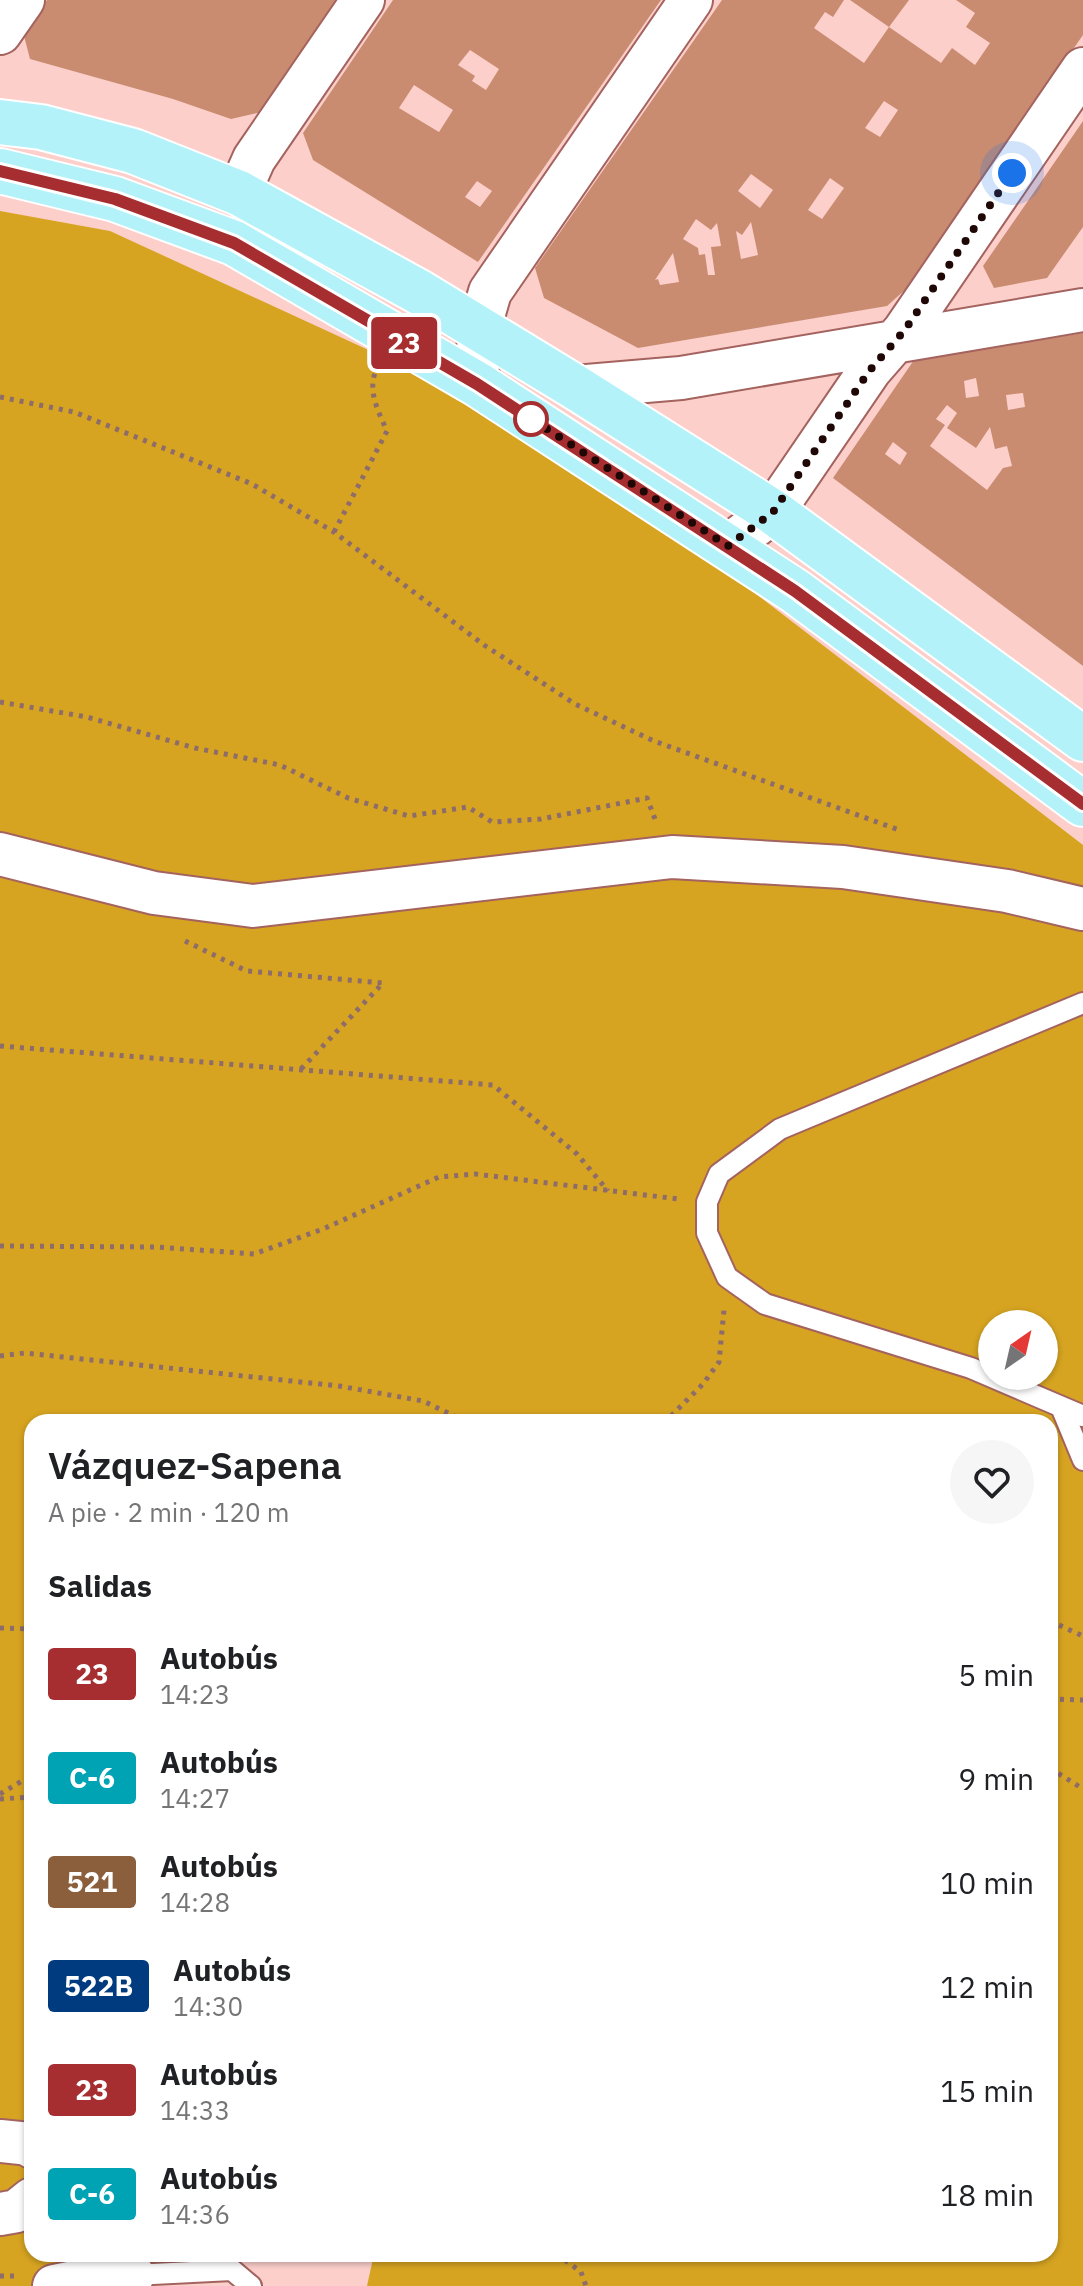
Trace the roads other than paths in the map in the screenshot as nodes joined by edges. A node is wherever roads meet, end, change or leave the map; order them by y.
1 (23, 0) edge
2 (363, 0) edge
3 (691, 0) edge
4 (0, 33) edge
5 (1083, 69) edge
6 (0, 122) edge
7 (0, 171) edge
8 (239, 193) junction
9 (1083, 310) edge
10 (479, 330) junction
11 (895, 342) junction
12 (477, 384) junction
13 (575, 387) junction
14 (773, 512) junction
15 (728, 546) junction
16 (1083, 739) edge
17 (1083, 804) edge
18 (0, 854) edge
19 (1083, 909) edge
20 (1083, 1003) edge
21 (1061, 1407) junction
22 (1083, 1416) edge
23 (1083, 1460) edge
24 (0, 2141) edge
25 (24, 2143) edge
26 (24, 2205) edge
27 (0, 2214) edge
28 (236, 2262) edge
29 (133, 2275) joint
30 (54, 2286) edge
31 (251, 2286) edge

1 - 4 street
2 - 8 street
3 - 10 street
5 - 11 street
6 - 8 main road
7 - 12 main road
8 - 10 main road
9 - 11 street
10 - 12 street
10 - 13 main road
11 - 13 street
11 - 14 street
12 - 15 main road
13 - 14 main road
14 - 15 street
14 - 16 main road
15 - 17 main road
18 - 19 street
20 - 21 lane
21 - 22 lane
21 - 23 lane
24 - 25 street
26 - 27 street
28 - 29 lane
28 - 31 lane
29 - 30 street

